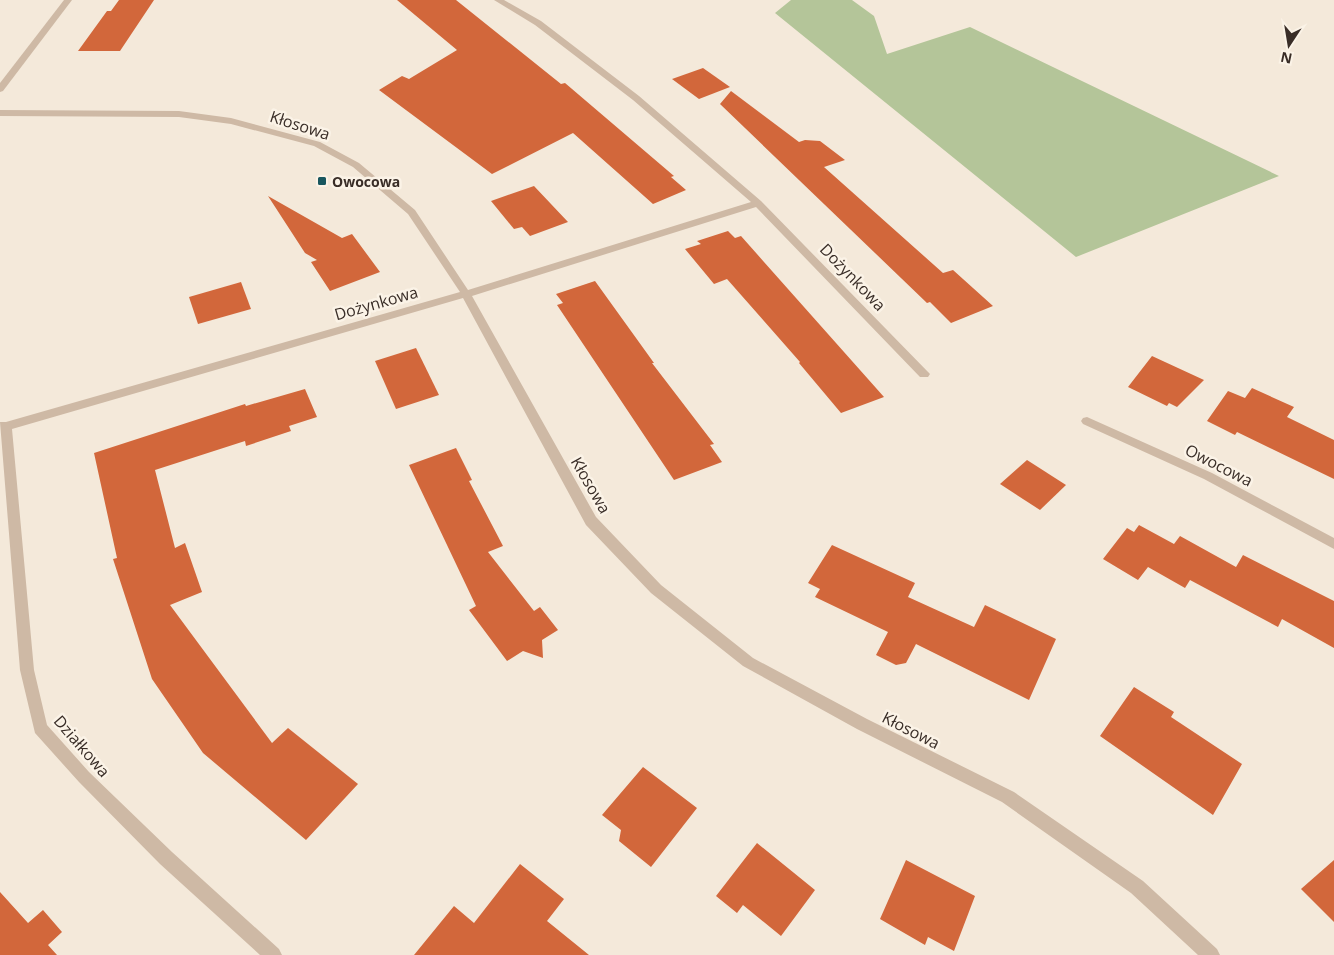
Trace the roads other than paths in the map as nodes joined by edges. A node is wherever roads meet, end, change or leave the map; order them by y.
1 (68, 0) edge
2 (498, 0) edge
3 (0, 89) edge
4 (0, 113) edge
5 (758, 203) junction
6 (466, 294) junction
7 (924, 374) dead end
8 (1087, 421) dead end
9 (3, 426) edge
10 (1334, 544) edge
11 (273, 955) edge
12 (1211, 955) edge

1 - 3 street
2 - 5 street, Dożynkowa
4 - 6 street, Kłosowa
5 - 6 street, Dożynkowa
5 - 7 street, Dożynkowa
6 - 9 street, Dożynkowa
6 - 12 street, Kłosowa
8 - 10 street, Owocowa
9 - 11 street, Działkowa

